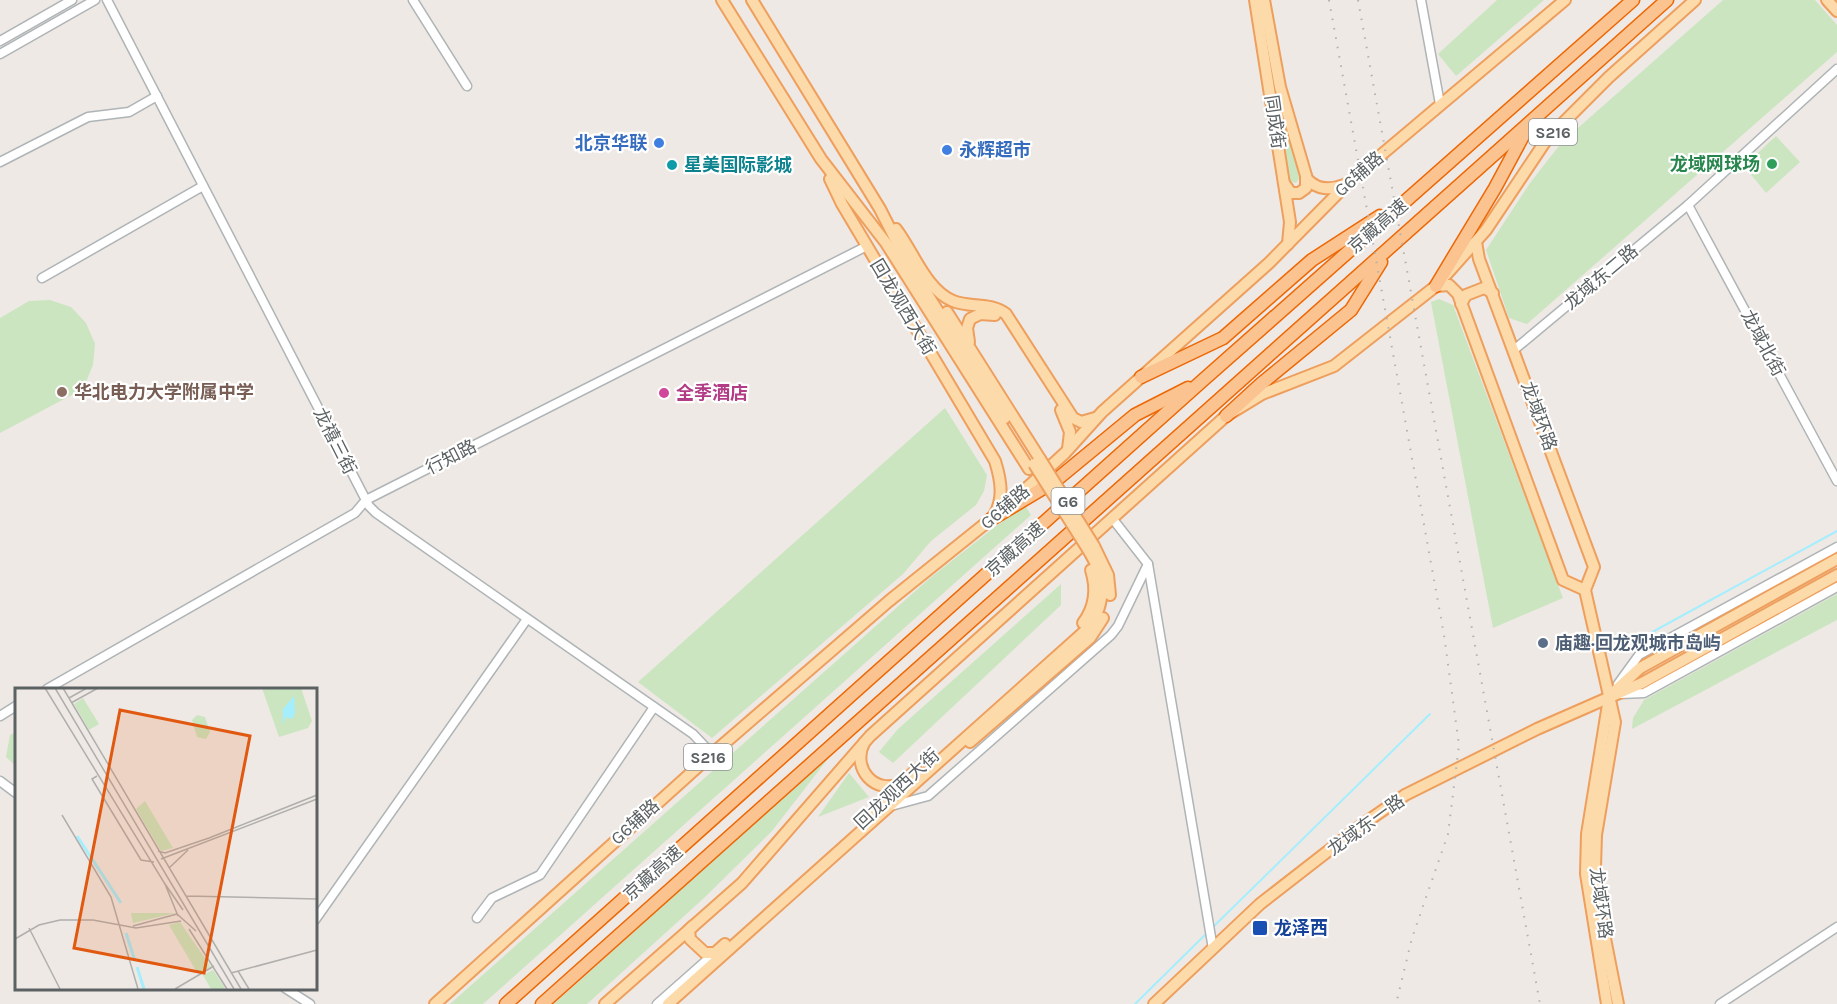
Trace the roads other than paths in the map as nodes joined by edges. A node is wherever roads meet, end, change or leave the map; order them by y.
1 (72, 0) edge
2 (95, 0) edge
3 (107, 0) edge
4 (413, 0) edge
5 (722, 0) edge
6 (752, 0) edge
7 (1255, 0) edge
8 (1264, 0) edge
9 (1422, 0) edge
10 (1565, 0) edge
11 (1633, 0) edge
12 (1667, 0) edge
13 (1695, 0) edge
14 (1827, 0) edge
15 (1837, 11) edge
16 (0, 41) edge
17 (0, 54) edge
18 (1837, 69) edge
19 (467, 86) dead end
20 (157, 96) junction
21 (1440, 104) junction
22 (1532, 120) junction
23 (820, 159) junction
24 (0, 162) edge
25 (1306, 176) junction
26 (1283, 180) junction
27 (1349, 182) junction
28 (203, 186) junction
29 (1414, 195) junction
30 (1688, 205) junction
31 (880, 209) junction
32 (888, 223) junction
33 (1476, 242) junction
34 (1288, 244) junction
35 (867, 246) junction
36 (1392, 247) junction
37 (42, 278) dead end
38 (1436, 286) junction
39 (1493, 293) junction
40 (1461, 304) junction
41 (970, 346) junction
42 (1515, 349) junction
43 (1141, 377) junction
44 (1202, 381) junction
45 (1102, 412) junction
46 (1226, 416) junction
47 (1065, 453) junction
48 (1034, 464) junction
49 (1837, 481) edge
50 (366, 500) junction
51 (1112, 518) junction
52 (990, 520) junction
53 (1837, 547) edge
54 (1089, 551) junction
55 (1837, 559) edge
56 (1148, 564) junction
57 (1837, 575) edge
58 (1837, 588) edge
59 (1585, 590) junction
60 (527, 619) junction
61 (49, 688) edge
62 (1610, 695) junction
63 (15, 707) edge
64 (654, 707) junction
65 (0, 716) edge
66 (870, 736) junction
67 (712, 754) junction
68 (911, 775) junction
69 (0, 781) edge
70 (902, 783) junction
71 (15, 792) edge
72 (891, 806) junction
73 (477, 918) dead end
74 (316, 919) edge
75 (693, 926) junction
76 (1837, 927) edge
77 (1213, 949) junction
78 (717, 951) junction
79 (288, 989) edge
80 (310, 1004) edge
81 (435, 1004) edge
82 (506, 1004) edge
83 (542, 1004) edge
84 (605, 1004) edge
85 (657, 1004) edge
86 (668, 1004) edge
87 (1154, 1004) edge
88 (1607, 1004) edge
89 (1618, 1004) edge
90 (1720, 1004) edge

1 - 16 street
2 - 17 street
3 - 20 street, 龙禧三街
4 - 19 street
5 - 23 main road, 回龙观西大街
6 - 31 main road, 回龙观西大街
7 - 26 main road, 同成街
8 - 25 main road, 同成街
9 - 21 street
10 - 21 main road, G6辅路 / S216
11 - 29 highway, 京藏高速 / G6
12 - 22 highway, 京藏高速 / G6
13 - 33 main road, S216
14 - 15 main road
18 - 30 street, 龙域东二路
20 - 24 street
20 - 28 street, 龙禧三街
21 - 27 main road, G6辅路 / S216
22 - 36 highway, 京藏高速 / G6
22 - 38 highway
23 - 35 main road, 回龙观西大街
23 - 48 main road, 回龙观西大街
25 - 26 main road
25 - 27 main road
26 - 34 main road, 同成街
27 - 34 main road, G6辅路 / S216
28 - 37 street
28 - 50 street, 龙禧三街
29 - 43 highway
29 - 44 highway, 京藏高速 / G6
30 - 42 street, 龙域东二路
30 - 49 street, 龙域北街
31 - 32 main road, 回龙观西大街
31 - 45 main road
32 - 41 main road, 回龙观西大街
32 - 48 main road, 回龙观西大街
33 - 38 main road, S216
33 - 39 main road, 龙域环路
34 - 43 main road, G6辅路 / S216
35 - 50 street, 行知路
35 - 52 main road, 回龙观西大街
36 - 46 highway
36 - 83 highway, 京藏高速 / G6
38 - 40 main road, 龙域环路
38 - 46 main road, S216
39 - 40 main road
39 - 42 main road, 龙域环路
40 - 59 main road, 龙域环路
41 - 47 main road
41 - 48 main road, 回龙观西大街
42 - 59 main road, 龙域环路
43 - 45 main road, G6辅路 / S216
44 - 52 highway
44 - 82 highway, 京藏高速 / G6
45 - 47 main road, G6辅路 / S216
46 - 51 main road, S216
47 - 52 main road, G6辅路 / S216
48 - 54 main road
48 - 54 main road, bridge
50 - 60 street, 龙禧三街
50 - 61 street, 行知路
51 - 56 street
51 - 66 main road, S216
52 - 67 main road, G6辅路 / S216
53 - 62 street
54 - 68 main road, 回龙观西大街
54 - 72 main road, 回龙观西大街
55 - 62 main road, 龙域东一路
56 - 72 street, 回龙观西大街
56 - 77 street
57 - 62 main road, 龙域东一路
58 - 62 street
59 - 62 main road, 龙域环路
60 - 64 street, 龙禧三街
60 - 74 street
62 - 77 main road, 龙域东一路
62 - 88 main road, 龙域环路
62 - 89 main road, 龙域环路
63 - 65 street
64 - 67 street, 龙禧三街
64 - 73 street
66 - 68 main road
66 - 70 main road
66 - 75 main road, S216
67 - 81 main road, G6辅路 / S216
68 - 70 main road, 回龙观西大街
69 - 71 street
70 - 78 main road, 回龙观西大街
72 - 86 main road, 回龙观西大街
75 - 78 main road
75 - 84 main road, S216
76 - 90 street
77 - 87 main road, 龙域东一路
78 - 85 street, 回龙观西大街
79 - 80 street

